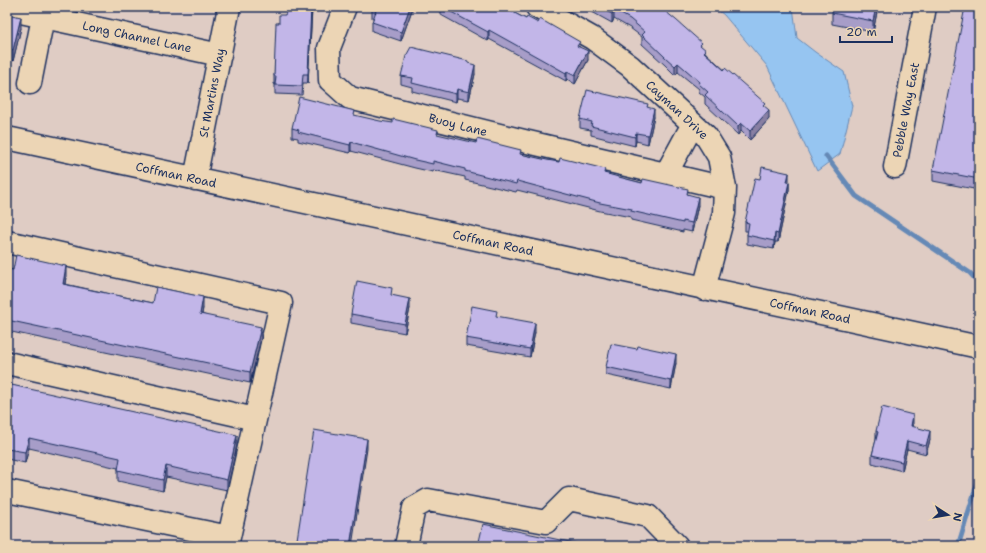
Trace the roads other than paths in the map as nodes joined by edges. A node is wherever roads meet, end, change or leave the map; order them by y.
1 (230, 7) edge
2 (345, 7) edge
3 (537, 7) edge
4 (925, 7) edge
5 (7, 9) edge
6 (44, 12) edge
7 (220, 55) junction
8 (30, 83) dead end
9 (693, 124) junction
10 (7, 138) edge
11 (895, 166) dead end
12 (666, 174) junction
13 (195, 178) junction
14 (725, 188) junction
15 (7, 242) edge
16 (704, 289) junction
17 (970, 345) edge
18 (7, 362) edge
19 (255, 419) junction
20 (7, 491) edge
21 (228, 542) edge
22 (406, 546) edge
23 (677, 546) edge

1 - 7 street, St Martins Way
2 - 12 street, Buoy Lane
3 - 9 street, Cayman Drive
4 - 11 street, Pebble Way East
5 - 6 street, Long Channel Lane
6 - 7 street, Long Channel Lane
6 - 8 street
7 - 13 street, St Martins Way
9 - 12 street
9 - 14 street, Cayman Drive
10 - 13 street, Coffman Road
12 - 14 street, Buoy Lane
13 - 16 street, Coffman Road
14 - 16 street, Cayman Drive
15 - 19 street
16 - 17 street, Coffman Road
18 - 19 street
19 - 21 street
20 - 21 street
22 - 23 street

